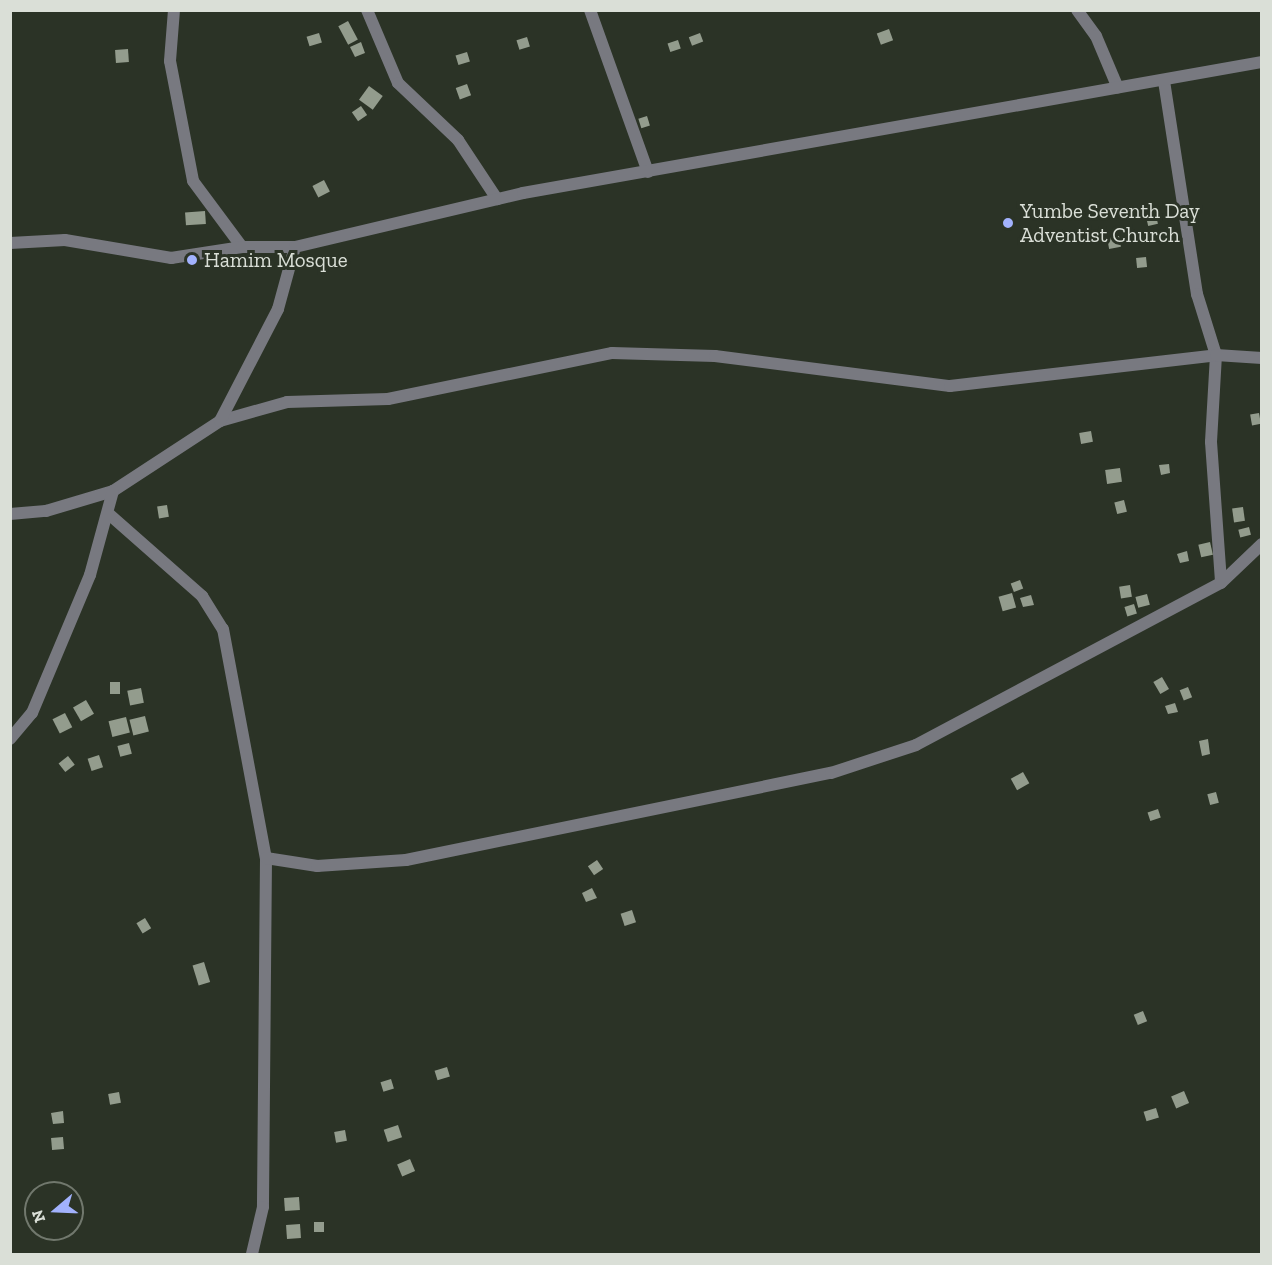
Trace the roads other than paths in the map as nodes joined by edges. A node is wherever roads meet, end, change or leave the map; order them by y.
1 (174, 10) edge
2 (367, 10) edge
3 (590, 10) edge
4 (1077, 10) edge
5 (1262, 62) edge
6 (1164, 81) junction
7 (1118, 88) junction
8 (648, 172) junction
9 (497, 199) junction
10 (10, 243) edge
11 (242, 247) junction
12 (295, 247) junction
13 (1216, 355) junction
14 (1262, 358) edge
15 (220, 421) junction
16 (113, 491) junction
17 (10, 514) edge
18 (110, 515) junction
19 (1262, 543) edge
20 (1221, 583) junction
21 (10, 739) edge
22 (266, 858) junction
23 (252, 1254) edge

1 - 11 street
2 - 9 street
3 - 8 street
4 - 7 street
5 - 6 street
6 - 7 street
6 - 13 street
7 - 8 street
8 - 9 street
9 - 12 street
10 - 11 street
11 - 12 street
12 - 15 street
13 - 14 street
13 - 15 street
13 - 20 street
15 - 16 street
16 - 17 street
16 - 18 street
18 - 21 street
18 - 22 street
19 - 20 street
20 - 22 street
22 - 23 street

